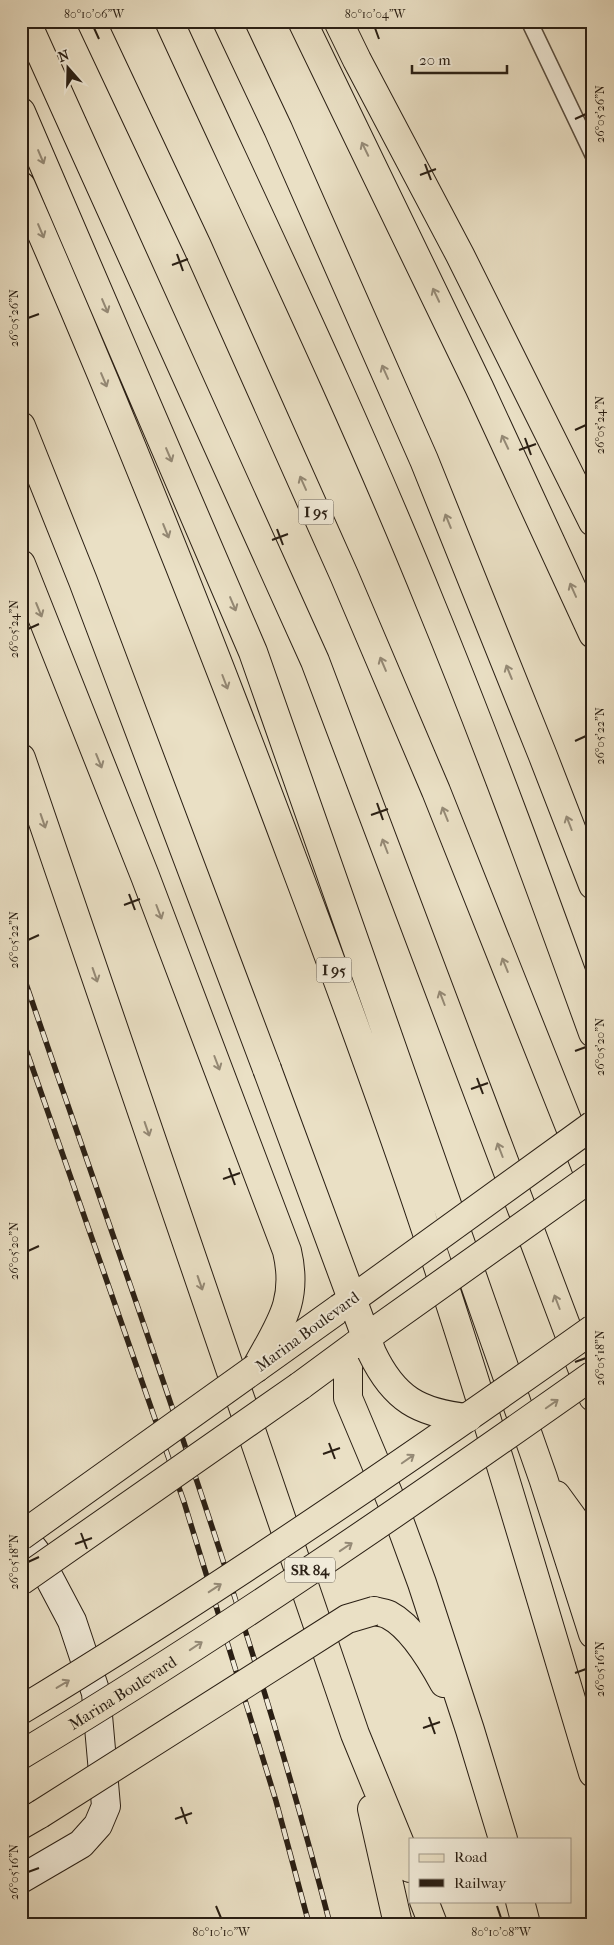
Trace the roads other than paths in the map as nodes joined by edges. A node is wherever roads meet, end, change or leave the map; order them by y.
1 (26, 21) edge
2 (91, 21) edge
3 (169, 21) edge
4 (227, 21) edge
5 (302, 21) edge
6 (338, 21) edge
7 (529, 21) edge
8 (21, 112) edge
9 (593, 155) edge
10 (21, 186) edge
11 (21, 426) edge
12 (593, 522) edge
13 (21, 564) edge
14 (593, 634) edge
15 (21, 758) edge
16 (593, 885) edge
17 (593, 1033) edge
18 (593, 1125) edge
19 (593, 1176) edge
20 (593, 1185) edge
21 (593, 1329) edge
22 (357, 1344) junction
23 (256, 1368) junction
24 (593, 1375) edge
25 (593, 1397) edge
26 (468, 1418) junction
27 (543, 1478) junction
28 (21, 1535) edge
29 (593, 1552) edge
30 (21, 1581) edge
31 (593, 1634) edge
32 (21, 1710) edge
33 (470, 1730) junction
34 (355, 1734) junction
35 (21, 1756) edge
36 (593, 1774) edge
37 (30, 1820) edge
38 (502, 1838) edge
39 (409, 1866) edge
40 (21, 1879) edge
41 (424, 1902) edge
42 (520, 1902) edge
43 (398, 1924) edge
44 (433, 1924) edge
45 (526, 1924) edge

25 -> 1 main road
20 -> 2 main road, I 95
3 - 17 main road
16 -> 4 main road
14 -> 5 main road
6 - 12 main road
7 - 9 lane
8 -> 27 main road
10 -> 36 main road, I 95
11 - 26 main road, bridge
13 -> 23 main road
15 -> 34 main road
18 - 23 main road, Marina Boulevard, bridge
19 - 22 main road, bridge
21 - 26 main road, bridge
22 - 30 main road, bridge
22 - 33 main road
23 - 28 main road, Marina Boulevard, bridge
35 -> 24 main road, Marina Boulevard / SR 84, bridge
32 -> 26 main road, bridge
27 - 29 main road
27 - 31 main road
28 - 40 main road
33 - 37 main road, bridge
33 - 38 main road
34 - 39 main road
34 - 43 main road
41 - 44 main road
42 - 45 main road

